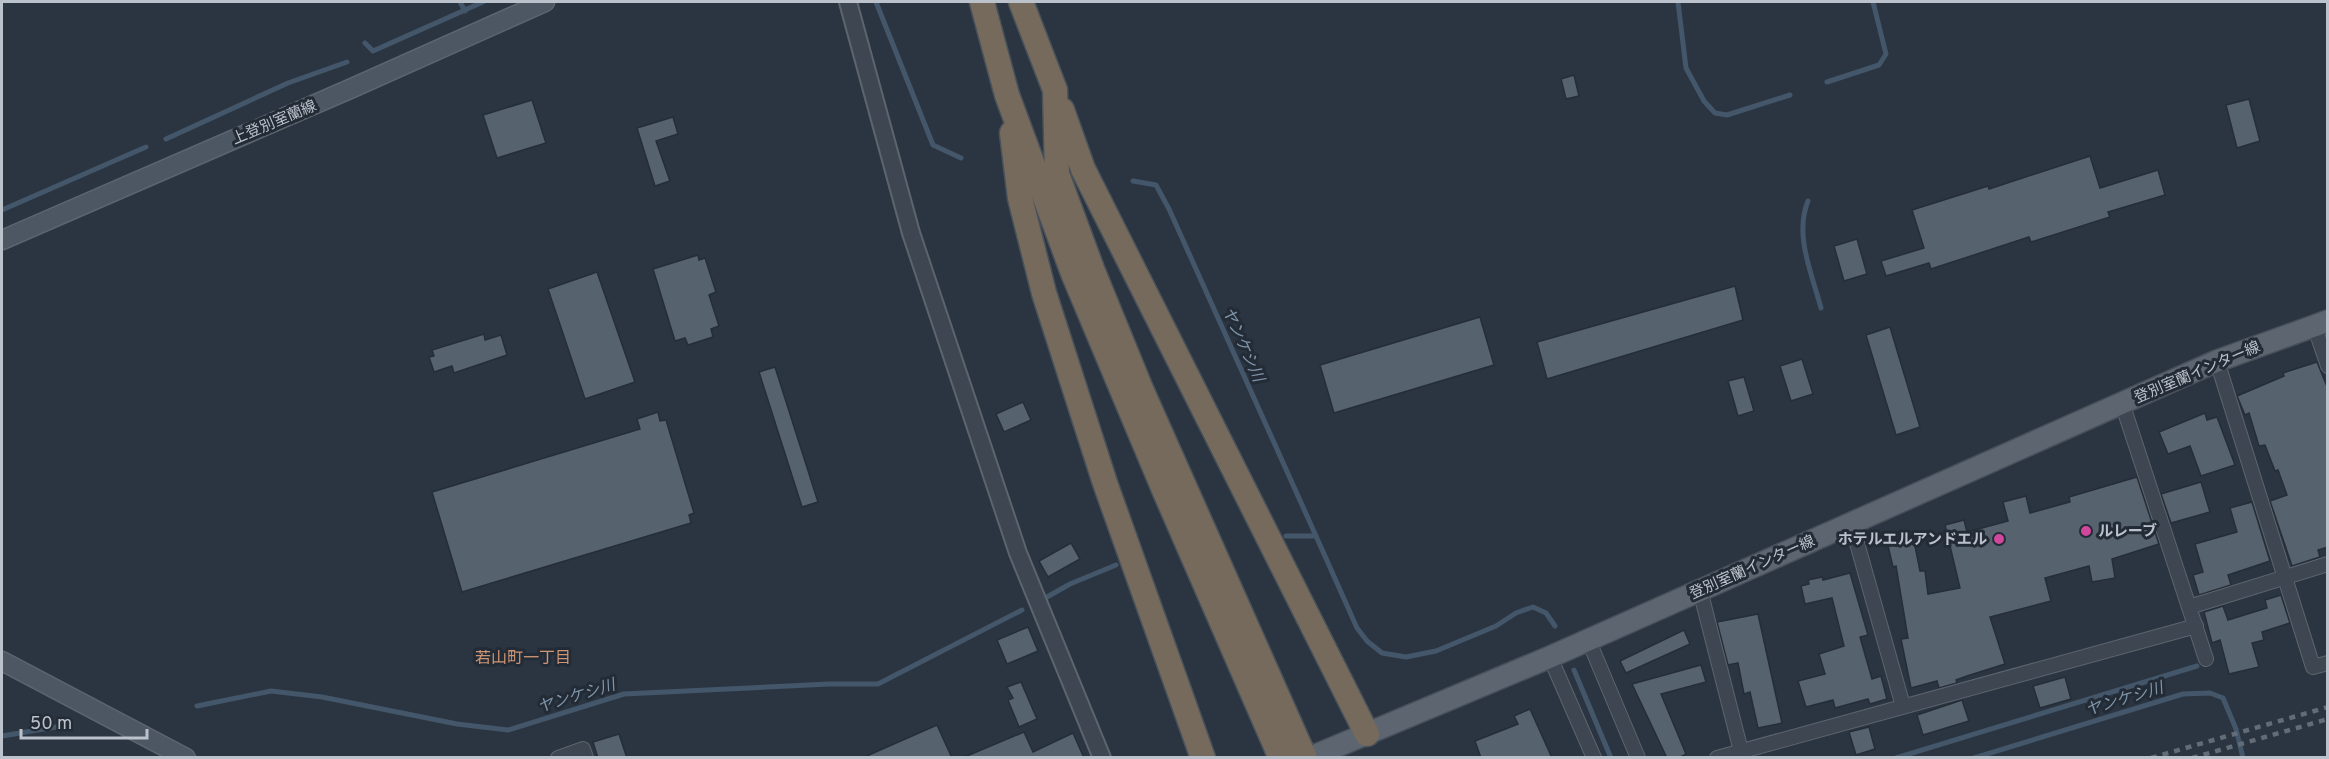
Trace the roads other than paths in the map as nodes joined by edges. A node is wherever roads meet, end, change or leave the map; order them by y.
1 (545, 2) edge
2 (848, 2) edge
3 (982, 2) edge
4 (1022, 2) edge
5 (1055, 90) junction
6 (1007, 94) junction
7 (2, 240) edge
8 (2321, 323) edge
9 (2217, 361) junction
10 (2328, 366) edge
11 (2122, 403) junction
12 (1851, 522) junction
13 (2328, 564) edge
14 (2285, 577) junction
15 (1700, 590) junction
16 (2189, 607) junction
17 (2196, 626) junction
18 (1588, 639) junction
19 (1550, 657) junction
20 (2206, 659) dead end
21 (2, 661) edge
22 (2328, 663) edge
23 (1903, 706) junction
24 (1279, 727) junction
25 (1367, 734) junction
26 (1741, 751) junction
27 (186, 758) edge
28 (558, 758) edge
29 (586, 758) edge
30 (1102, 758) edge
31 (1203, 758) edge
32 (1281, 758) edge
33 (1307, 758) edge
34 (1594, 758) edge
35 (1638, 758) edge
36 (1717, 758) edge

1 - 7 main road, 上登別室蘭線
2 - 30 street
3 - 6 highway
4 - 5 highway
5 - 24 highway
5 - 25 highway
6 - 24 highway
6 - 31 highway
8 - 9 main road, 登別室蘭インター線
8 - 10 street
9 - 11 main road, 登別室蘭インター線
9 - 14 street
11 - 12 main road, 登別室蘭インター線
11 - 16 street
12 - 15 main road, 登別室蘭インター線
12 - 23 street
13 - 14 street
14 - 16 street
14 - 22 street
15 - 18 main road, 登別室蘭インター線
15 - 26 street
16 - 17 street
17 - 20 street
17 - 23 street
18 - 19 main road, 登別室蘭インター線
18 - 35 street
19 - 25 main road, 登別室蘭インター線
19 - 34 street
21 - 27 main road
23 - 26 street
24 - 32 highway
24 - 33 highway
25 - 33 main road, 登別室蘭インター線
26 - 36 street
28 - 29 street

